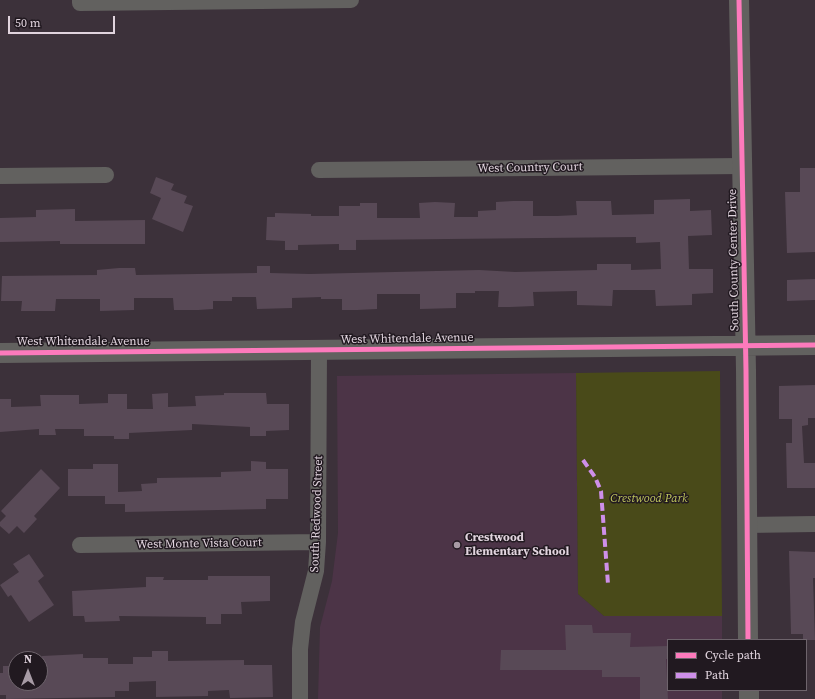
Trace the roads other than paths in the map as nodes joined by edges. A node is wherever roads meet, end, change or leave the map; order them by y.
1 (351, 0) edge
2 (740, 0) edge
3 (80, 2) edge
4 (742, 166) junction
5 (319, 170) dead end
6 (106, 175) dead end
7 (0, 176) edge
8 (815, 345) edge
9 (746, 346) junction
10 (319, 351) junction
11 (0, 353) edge
12 (815, 524) edge
13 (746, 525) junction
14 (318, 542) junction
15 (80, 546) dead end
16 (748, 639) edge
17 (300, 699) edge

1 - 3 street
2 - 4 street, South County Center Drive
4 - 5 street, West Country Court
4 - 9 street, South County Center Drive
6 - 7 street
8 - 9 street, West Whitendale Avenue
9 - 10 street, West Whitendale Avenue
9 - 13 street, South County Center Drive
10 - 11 street, West Whitendale Avenue
10 - 14 street, South Redwood Street
12 - 13 street
13 - 16 street, South County Center Drive
14 - 15 street, West Monte Vista Court
14 - 17 street, South Redwood Street

